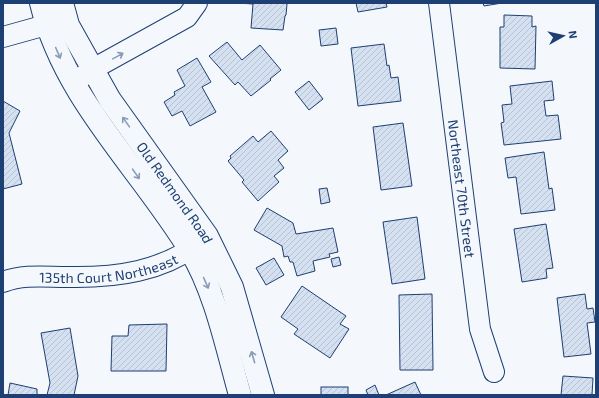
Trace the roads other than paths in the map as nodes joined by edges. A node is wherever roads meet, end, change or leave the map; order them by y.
1 (41, 3) edge
2 (62, 3) edge
3 (197, 3) edge
4 (439, 3) edge
5 (46, 25) junction
6 (3, 37) edge
7 (93, 69) junction
8 (72, 83) junction
9 (207, 236) junction
10 (190, 250) junction
11 (3, 282) edge
12 (494, 372) dead end
13 (240, 395) edge
14 (263, 395) edge

1 - 5 main road, Old Redmond Road
2 - 7 main road, Old Redmond Road
7 -> 3 street
4 - 12 street, Northeast 70th Street
5 - 6 street
5 -> 8 main road, Old Redmond Road
7 - 8 street
9 -> 7 main road, Old Redmond Road
8 -> 10 main road, Old Redmond Road
9 - 10 street, 135th Court Northeast
14 -> 9 main road, Old Redmond Road
10 - 11 street, 135th Court Northeast
10 -> 13 main road, Old Redmond Road

